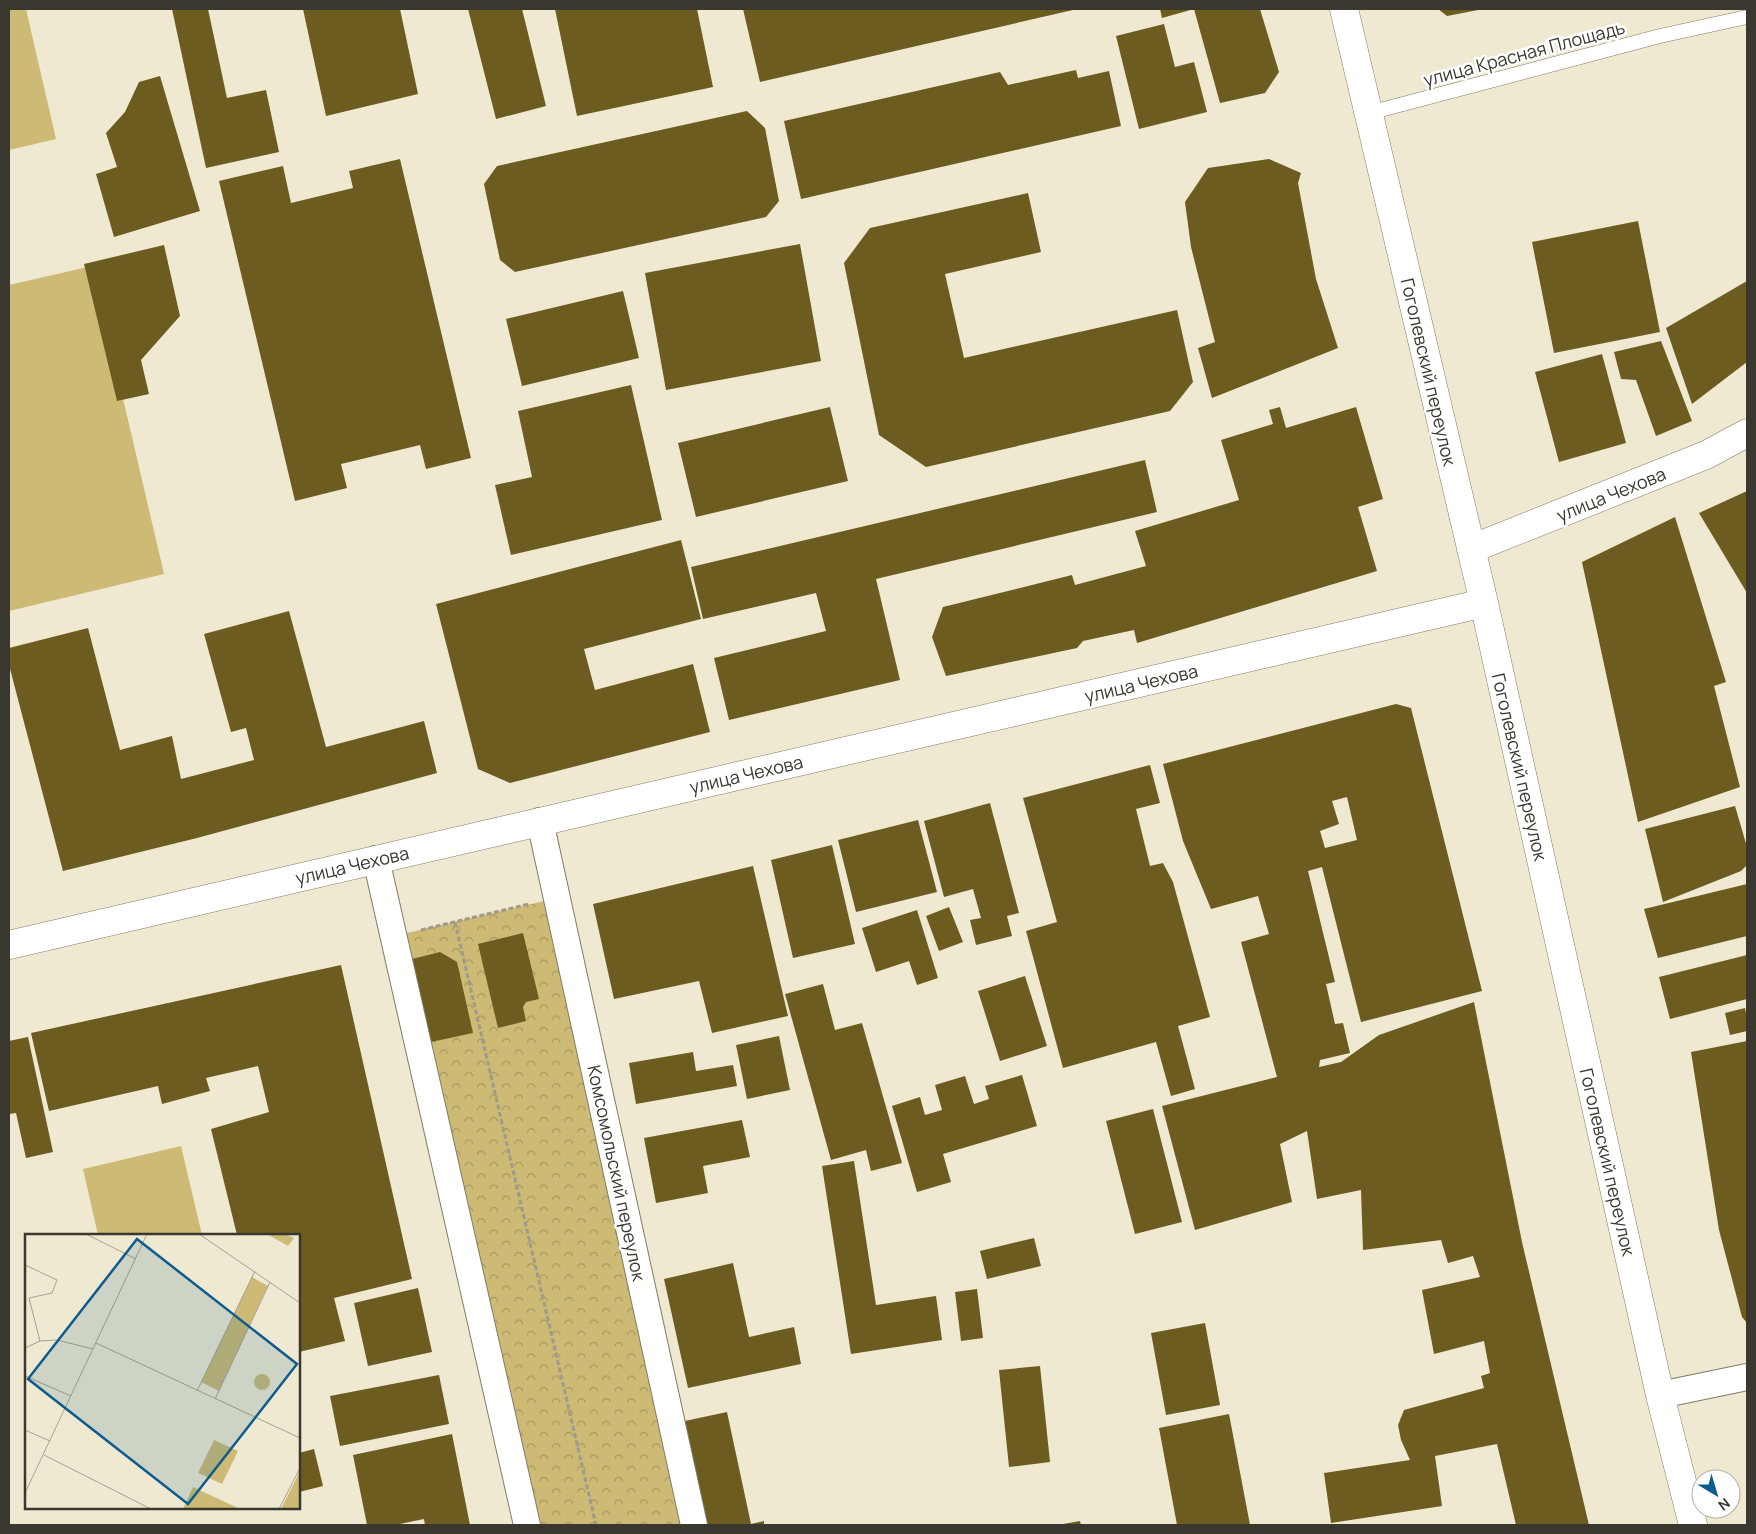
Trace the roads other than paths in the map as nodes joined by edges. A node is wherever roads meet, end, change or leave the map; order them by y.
1 (1344, 9) edge
2 (1747, 17) edge
3 (1368, 114) junction
4 (1747, 433) edge
5 (1471, 550) junction
6 (1484, 603) junction
7 (540, 821) junction
8 (376, 859) junction
9 (9, 945) edge
10 (1747, 1377) edge
11 (1660, 1395) junction
12 (527, 1525) edge
13 (694, 1525) edge
14 (1693, 1525) edge

1 - 3 main road, Гоголевский переулок
2 - 3 lane, улица Красная Площадь
3 - 5 main road, Гоголевский переулок
4 - 5 main road, улица Чехова
5 - 6 main road, Гоголевский переулок
6 - 7 main road, улица Чехова
6 - 11 main road, Гоголевский переулок
7 - 8 main road, улица Чехова
7 - 13 street, Комсомольский переулок
8 - 9 main road, улица Чехова
8 - 12 street
10 - 11 street
11 - 14 main road, Гоголевский переулок

